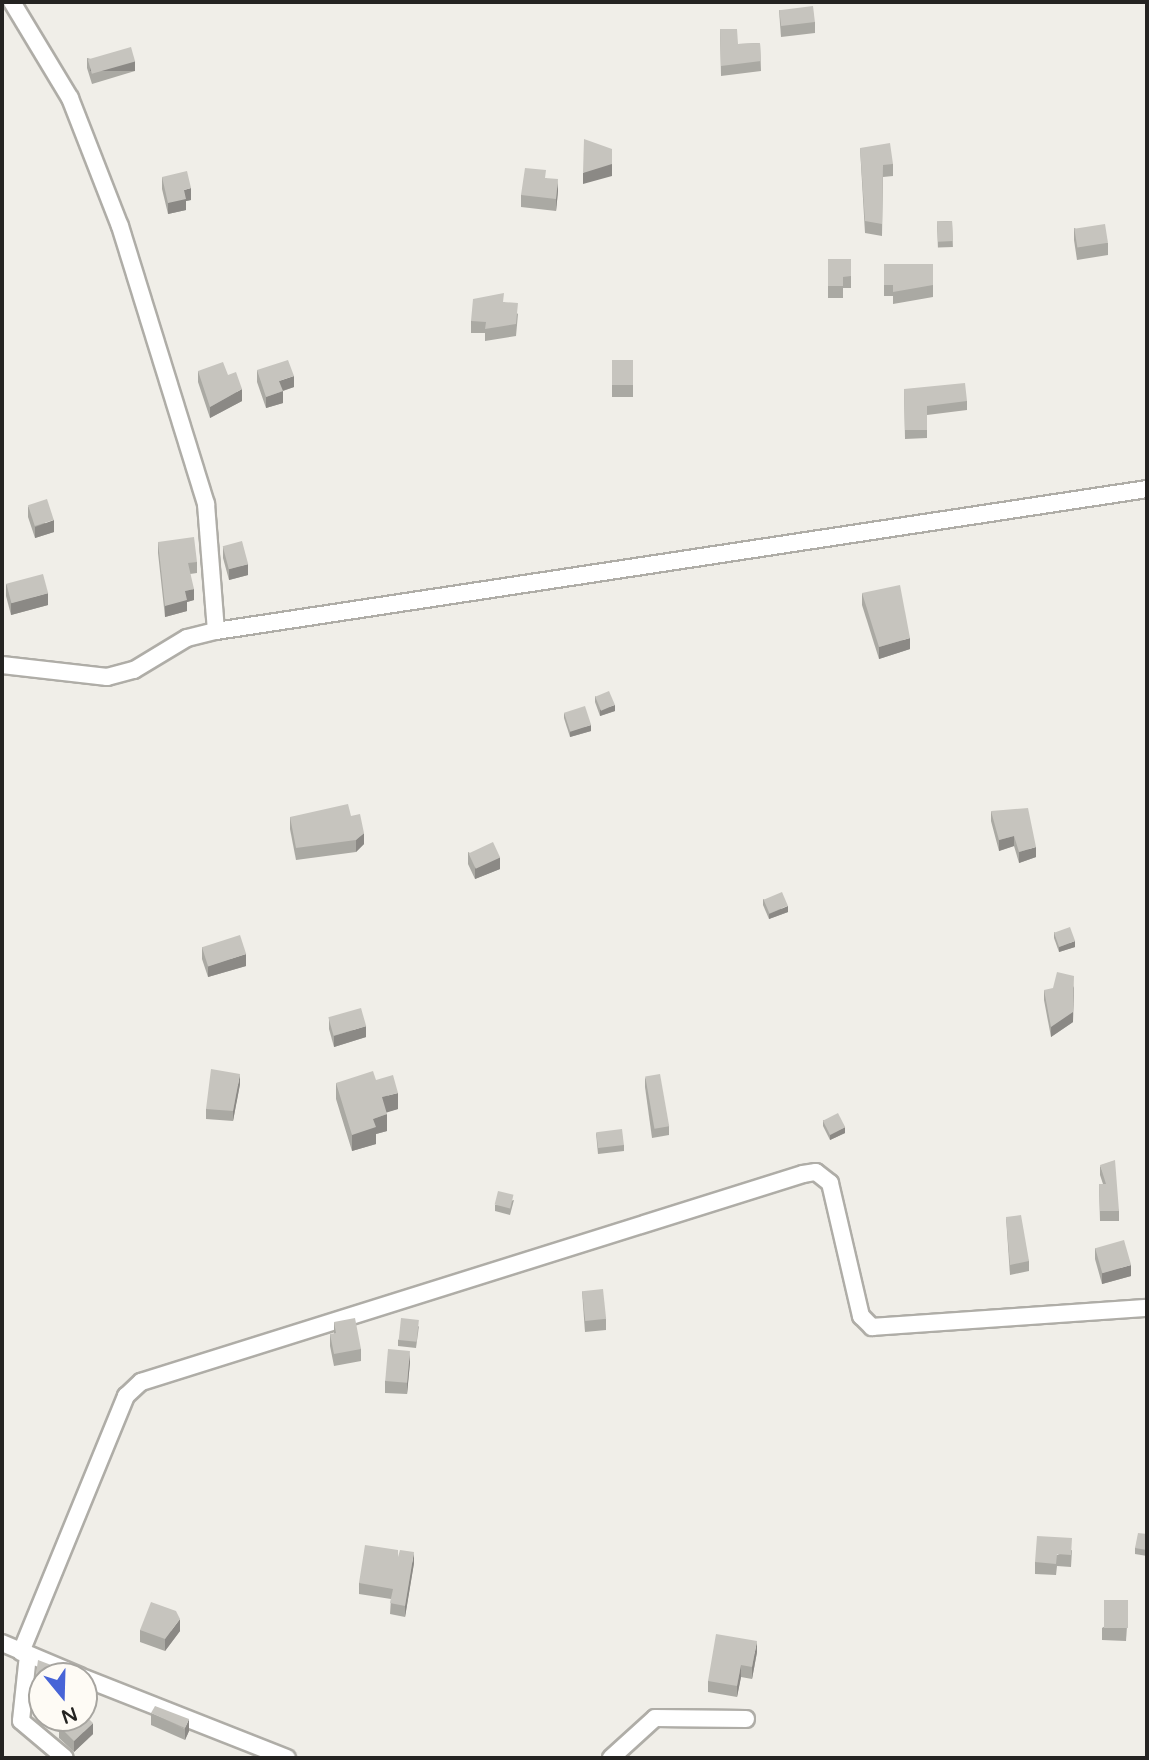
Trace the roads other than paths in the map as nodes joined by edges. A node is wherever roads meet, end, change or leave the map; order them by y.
1 (12, 2) edge
2 (1147, 489) edge
3 (216, 631) junction
4 (2, 665) edge
5 (1147, 1308) edge
6 (2, 1643) edge
7 (24, 1654) junction
8 (44, 1662) edge
9 (98, 1683) edge
10 (746, 1720) dead end
11 (65, 1758) edge
12 (287, 1758) edge
13 (611, 1758) edge

1 - 3 street
2 - 3 street
3 - 4 street
5 - 7 street
6 - 7 street
7 - 8 street
7 - 11 street
9 - 12 street
10 - 13 street

